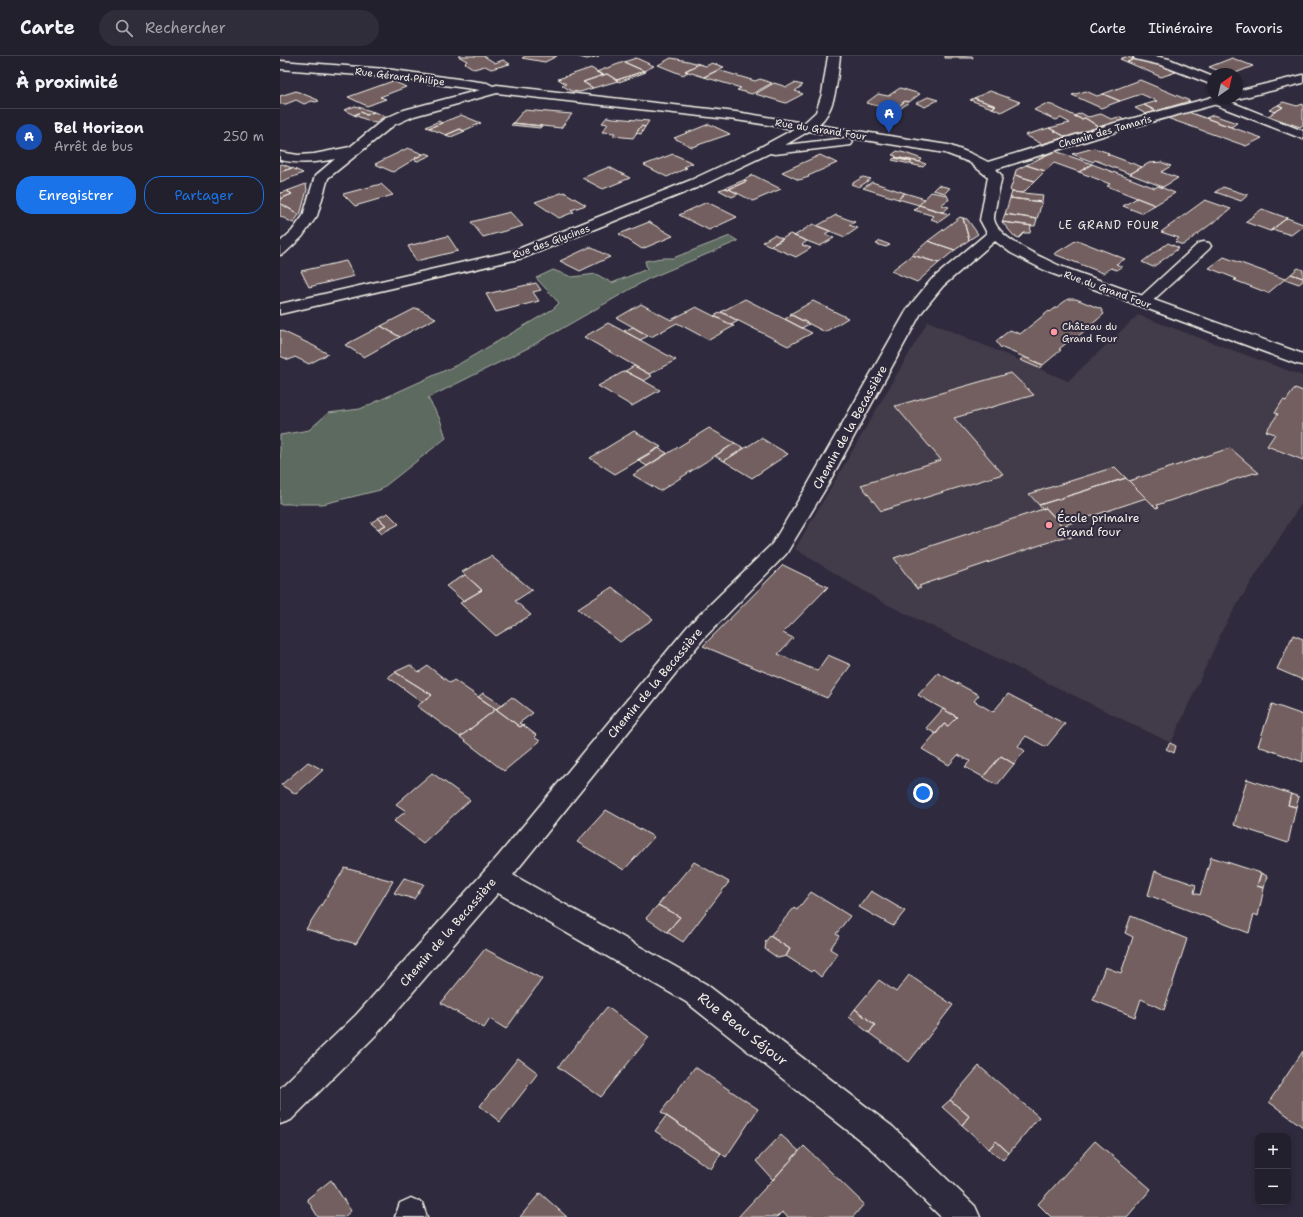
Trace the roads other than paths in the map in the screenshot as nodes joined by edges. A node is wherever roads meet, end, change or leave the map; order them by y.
1 (834, 56) edge
2 (1139, 56) edge
3 (280, 65) edge
4 (1207, 79) edge
5 (1303, 79) edge
6 (436, 80) junction
7 (497, 89) junction
8 (1243, 92) edge
9 (453, 100) junction
10 (1207, 103) edge
11 (824, 104) junction
12 (1232, 104) edge
13 (809, 108) dead end
14 (794, 112) dead end
15 (807, 127) junction
16 (761, 135) junction
17 (1303, 135) edge
18 (884, 140) junction
19 (356, 149) junction
20 (280, 156) edge
21 (987, 166) junction
22 (995, 234) junction
23 (1204, 246) dead end
24 (280, 250) edge
25 (1143, 302) junction
26 (280, 309) edge
27 (1303, 360) edge
28 (496, 878) junction
29 (280, 1109) edge
30 (964, 1217) edge

1 - 11 street, Rue des Glycines
2 - 4 street
3 - 6 street, Rue Gérard Philipe
5 - 8 street
6 - 7 street, Rue Gérard Philipe
6 - 9 street
7 - 9 street
7 - 16 street
9 - 19 street
10 - 21 street, Chemin des Tamaris
11 - 13 street
11 - 15 street, Rue des Glycines
12 - 17 lane
14 - 16 street
15 - 16 street, Rue des Glycines
15 - 16 street, Rue du Grand Four
15 - 18 street, Rue du Grand Four
16 - 18 street
16 - 26 street, Rue des Glycines
18 - 21 street, Rue du Grand Four
19 - 20 street
19 - 24 street
21 - 22 street, Rue du Grand Four
22 - 25 street, Rue du Grand Four
22 - 28 street, Chemin de la Becassière
23 - 25 lane
25 - 27 street, Rue du Grand Four
28 - 29 street, Chemin de la Becassière
28 - 30 street, Rue Beau Séjour

